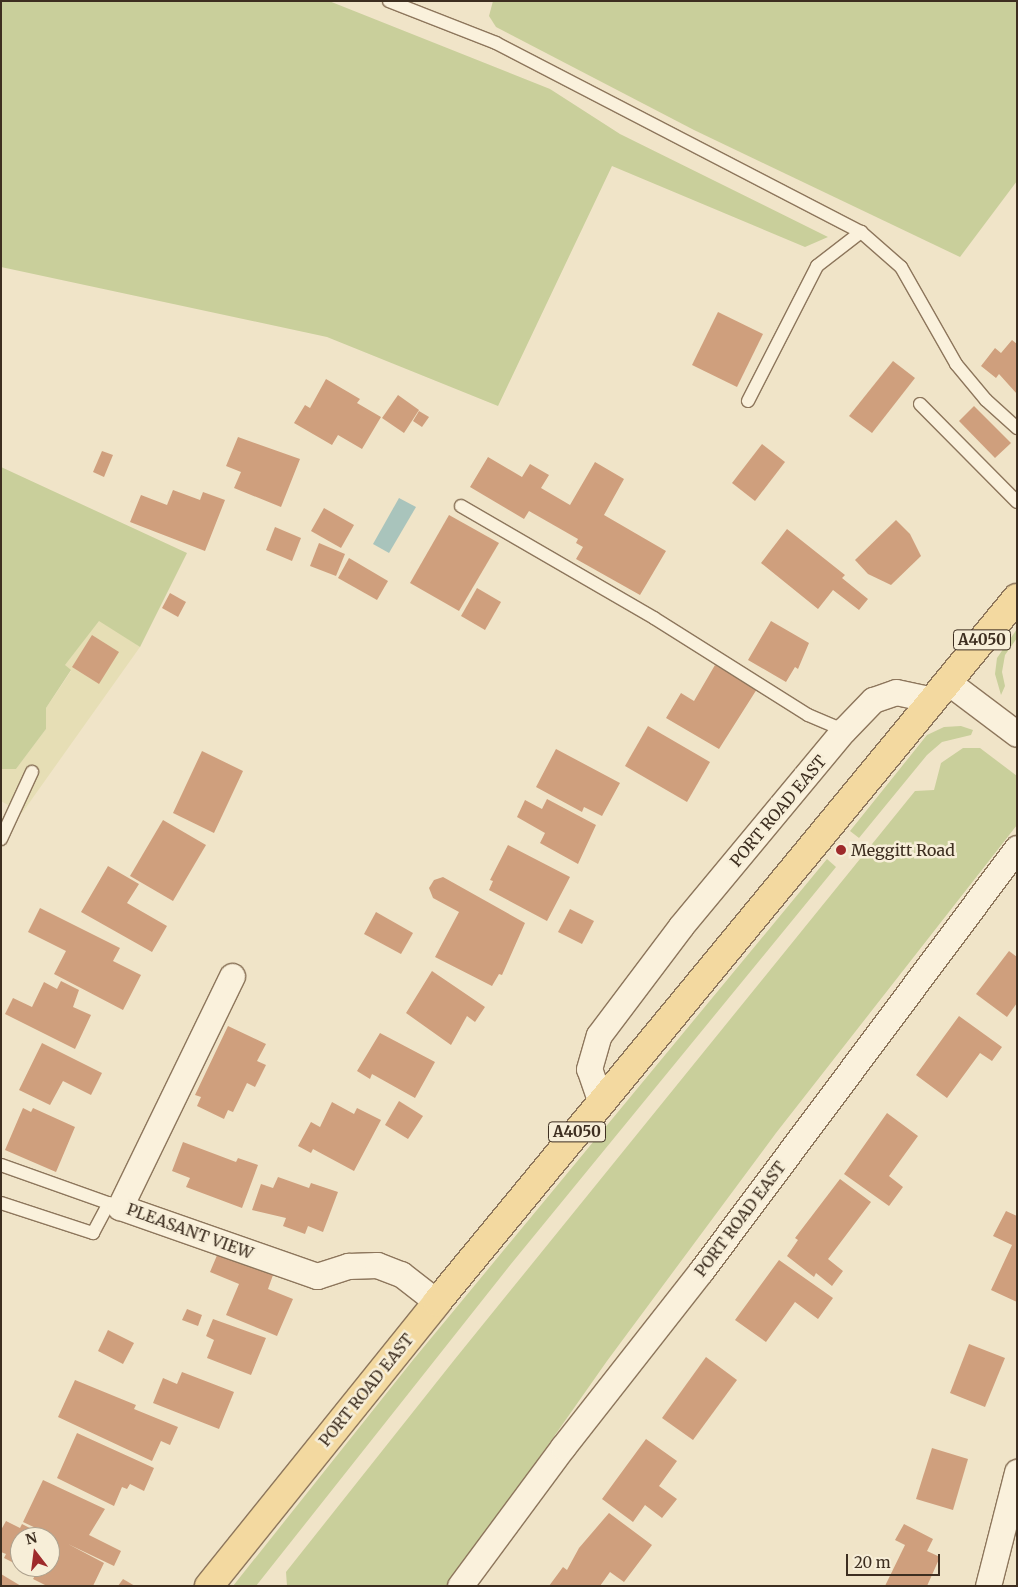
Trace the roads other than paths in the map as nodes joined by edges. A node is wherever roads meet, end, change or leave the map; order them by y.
1 (389, 1) edge
2 (861, 232) junction
3 (748, 401) dead end
4 (920, 404) dead end
5 (1017, 428) edge
6 (1017, 502) edge
7 (461, 506) dead end
8 (1017, 598) edge
9 (940, 691) junction
10 (844, 730) junction
11 (1017, 734) edge
12 (32, 772) dead end
13 (1, 839) edge
14 (1017, 848) edge
15 (232, 976) dead end
16 (601, 1103) junction
17 (1, 1165) edge
18 (1, 1203) edge
19 (115, 1205) junction
20 (437, 1302) junction
21 (1017, 1472) edge
22 (209, 1586) edge
23 (460, 1586) edge
24 (988, 1586) edge

1 - 2 lane
2 - 3 lane
2 - 5 lane
4 - 6 lane
7 - 10 lane
8 - 9 main road, PORT ROAD EAST / A4050
9 - 10 street, PORT ROAD EAST
9 - 11 street
9 - 16 main road, PORT ROAD EAST / A4050
10 - 16 street, PORT ROAD EAST
12 - 13 lane
14 - 23 street, PORT ROAD EAST
15 - 19 street, PLEASANT VIEW
16 - 20 main road, PORT ROAD EAST / A4050
17 - 19 lane
18 - 19 lane
19 - 20 street, PLEASANT VIEW
20 - 22 main road, PORT ROAD EAST / A4050
21 - 24 street

